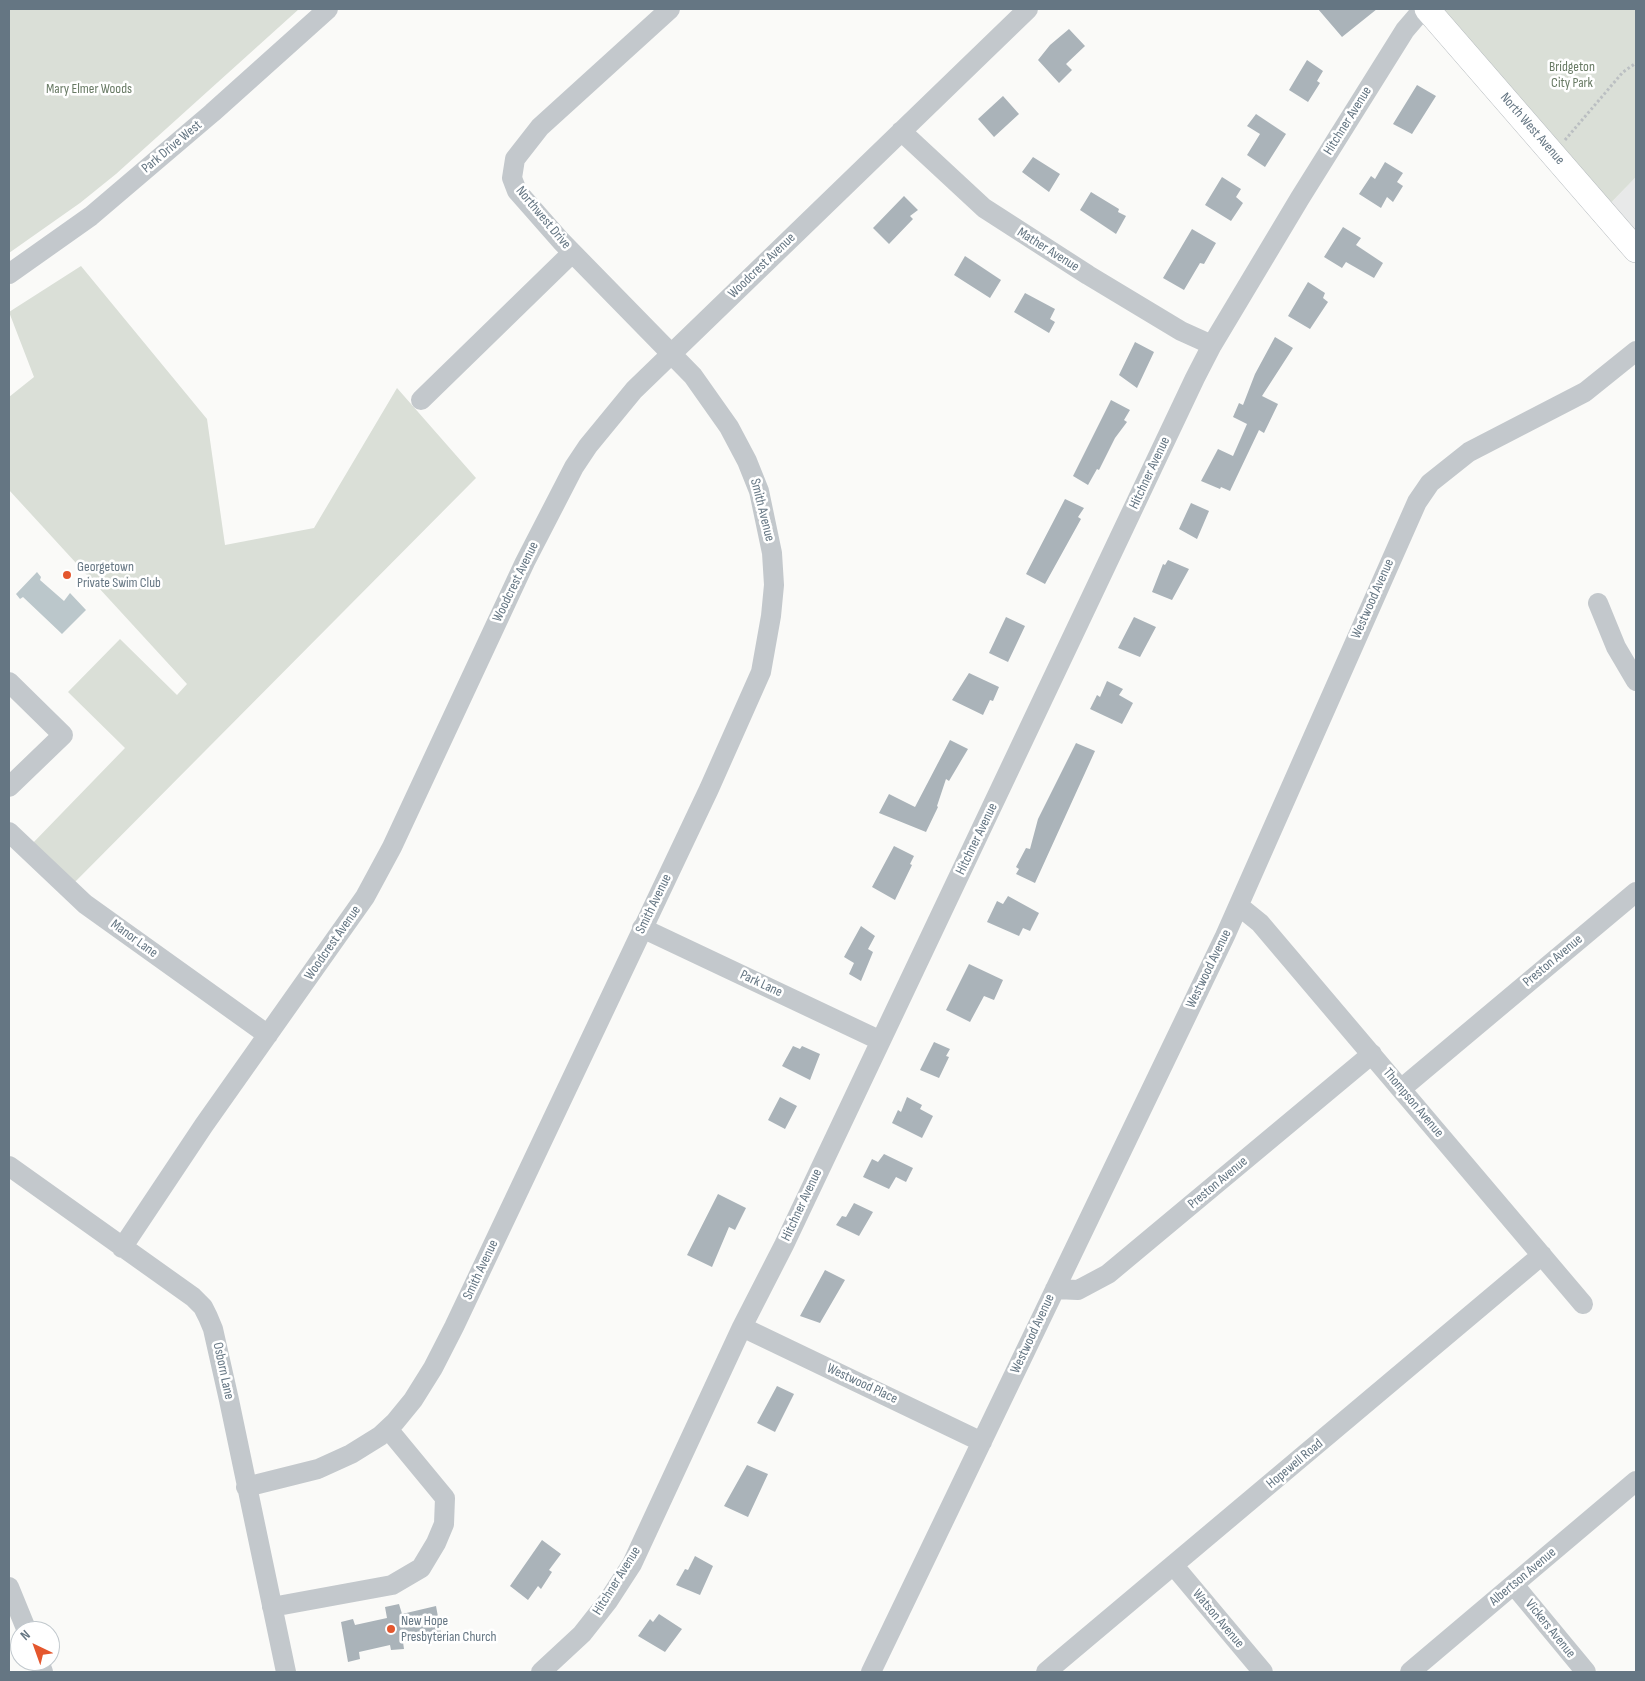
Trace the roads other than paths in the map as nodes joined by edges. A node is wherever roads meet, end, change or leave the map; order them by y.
1 (328, 9) edge
2 (670, 9) edge
3 (1028, 9) edge
4 (1425, 9) edge
5 (901, 131) junction
6 (1636, 250) edge
7 (572, 253) junction
8 (9, 274) edge
9 (1212, 345) junction
10 (1636, 351) edge
11 (671, 354) junction
12 (421, 400) dead end
13 (1598, 603) dead end
14 (1636, 681) edge
15 (9, 682) edge
16 (9, 787) edge
17 (9, 832) edge
18 (1636, 892) edge
19 (1239, 906) junction
20 (642, 928) junction
21 (268, 1035) junction
22 (879, 1040) junction
23 (1372, 1054) junction
24 (1401, 1089) junction
25 (9, 1166) edge
26 (122, 1248) junction
27 (1542, 1255) junction
28 (1055, 1289) junction
29 (1583, 1304) dead end
30 (742, 1327) junction
31 (388, 1429) junction
32 (982, 1442) junction
33 (1636, 1481) edge
34 (246, 1487) junction
35 (1174, 1566) junction
36 (1514, 1585) junction
37 (9, 1588) edge
38 (272, 1607) junction
39 (23, 1621) edge
40 (286, 1672) edge
41 (541, 1672) edge
42 (871, 1672) edge
43 (1046, 1672) edge
44 (1262, 1672) edge
45 (1410, 1672) edge
46 (1586, 1672) edge

1 - 8 street, Park Drive West
2 - 7 street, Northwest Drive
3 - 5 street, Woodcrest Avenue
4 - 6 main road, North West Avenue
4 - 9 street, Hitchner Avenue
5 - 9 street, Mather Avenue
5 - 11 street, Woodcrest Avenue
7 - 11 street, Smith Avenue
7 - 12 street, Northwest Drive
9 - 22 street, Hitchner Avenue
10 - 19 street, Westwood Avenue
11 - 20 street, Smith Avenue
11 - 21 street, Woodcrest Avenue
13 - 14 street
15 - 16 street
17 - 21 street, Manor Lane
18 - 24 street, Preston Avenue
19 - 23 street, Thompson Avenue
19 - 28 street, Westwood Avenue
20 - 22 street, Park Lane
20 - 31 street, Smith Avenue
21 - 26 street, Woodcrest Avenue
22 - 30 street, Hitchner Avenue
23 - 24 street, Thompson Avenue
23 - 28 street, Preston Avenue
24 - 27 street, Thompson Avenue
25 - 26 street, Osborn Lane
26 - 34 street, Osborn Lane
27 - 29 street, Thompson Avenue
27 - 35 street, Hopewell Road
28 - 32 street, Westwood Avenue
30 - 32 street, Westwood Place
30 - 41 street, Hitchner Avenue
31 - 34 street, Smith Avenue
31 - 38 street
32 - 42 street, Westwood Avenue
33 - 36 street, Albertson Avenue
34 - 38 street, Osborn Lane
35 - 43 street, Hopewell Road
35 - 44 street, Watson Avenue
36 - 45 street, Albertson Avenue
36 - 46 street, Vickers Avenue
37 - 39 street
38 - 40 street, Osborn Lane

